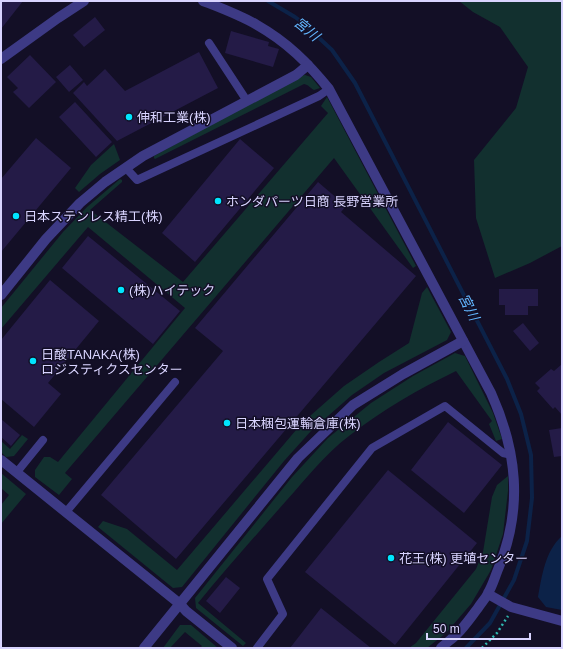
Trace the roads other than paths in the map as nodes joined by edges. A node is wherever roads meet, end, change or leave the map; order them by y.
1 (84, 1) edge
2 (203, 1) edge
3 (209, 43) dead end
4 (1, 59) edge
5 (308, 66) junction
6 (329, 89) junction
7 (247, 101) junction
8 (126, 168) junction
9 (1, 295) edge
10 (463, 341) junction
11 (175, 382) dead end
12 (43, 440) dead end
13 (511, 455) junction
14 (1, 460) edge
15 (17, 472) junction
16 (66, 512) junction
17 (492, 596) junction
18 (180, 604) junction
19 (562, 621) edge
20 (144, 648) edge
21 (232, 648) edge
22 (256, 648) edge
23 (440, 648) edge

1 - 4 street
2 - 5 street
3 - 7 lane
5 - 6 street
5 - 7 street
6 - 8 lane
6 - 10 street
7 - 8 street
8 - 9 street
10 - 13 street
10 - 18 street
11 - 16 lane
12 - 15 lane
13 - 17 street
13 - 22 lane
14 - 15 street
15 - 16 street
16 - 18 street
17 - 19 street
17 - 23 street
18 - 20 street
18 - 21 street

